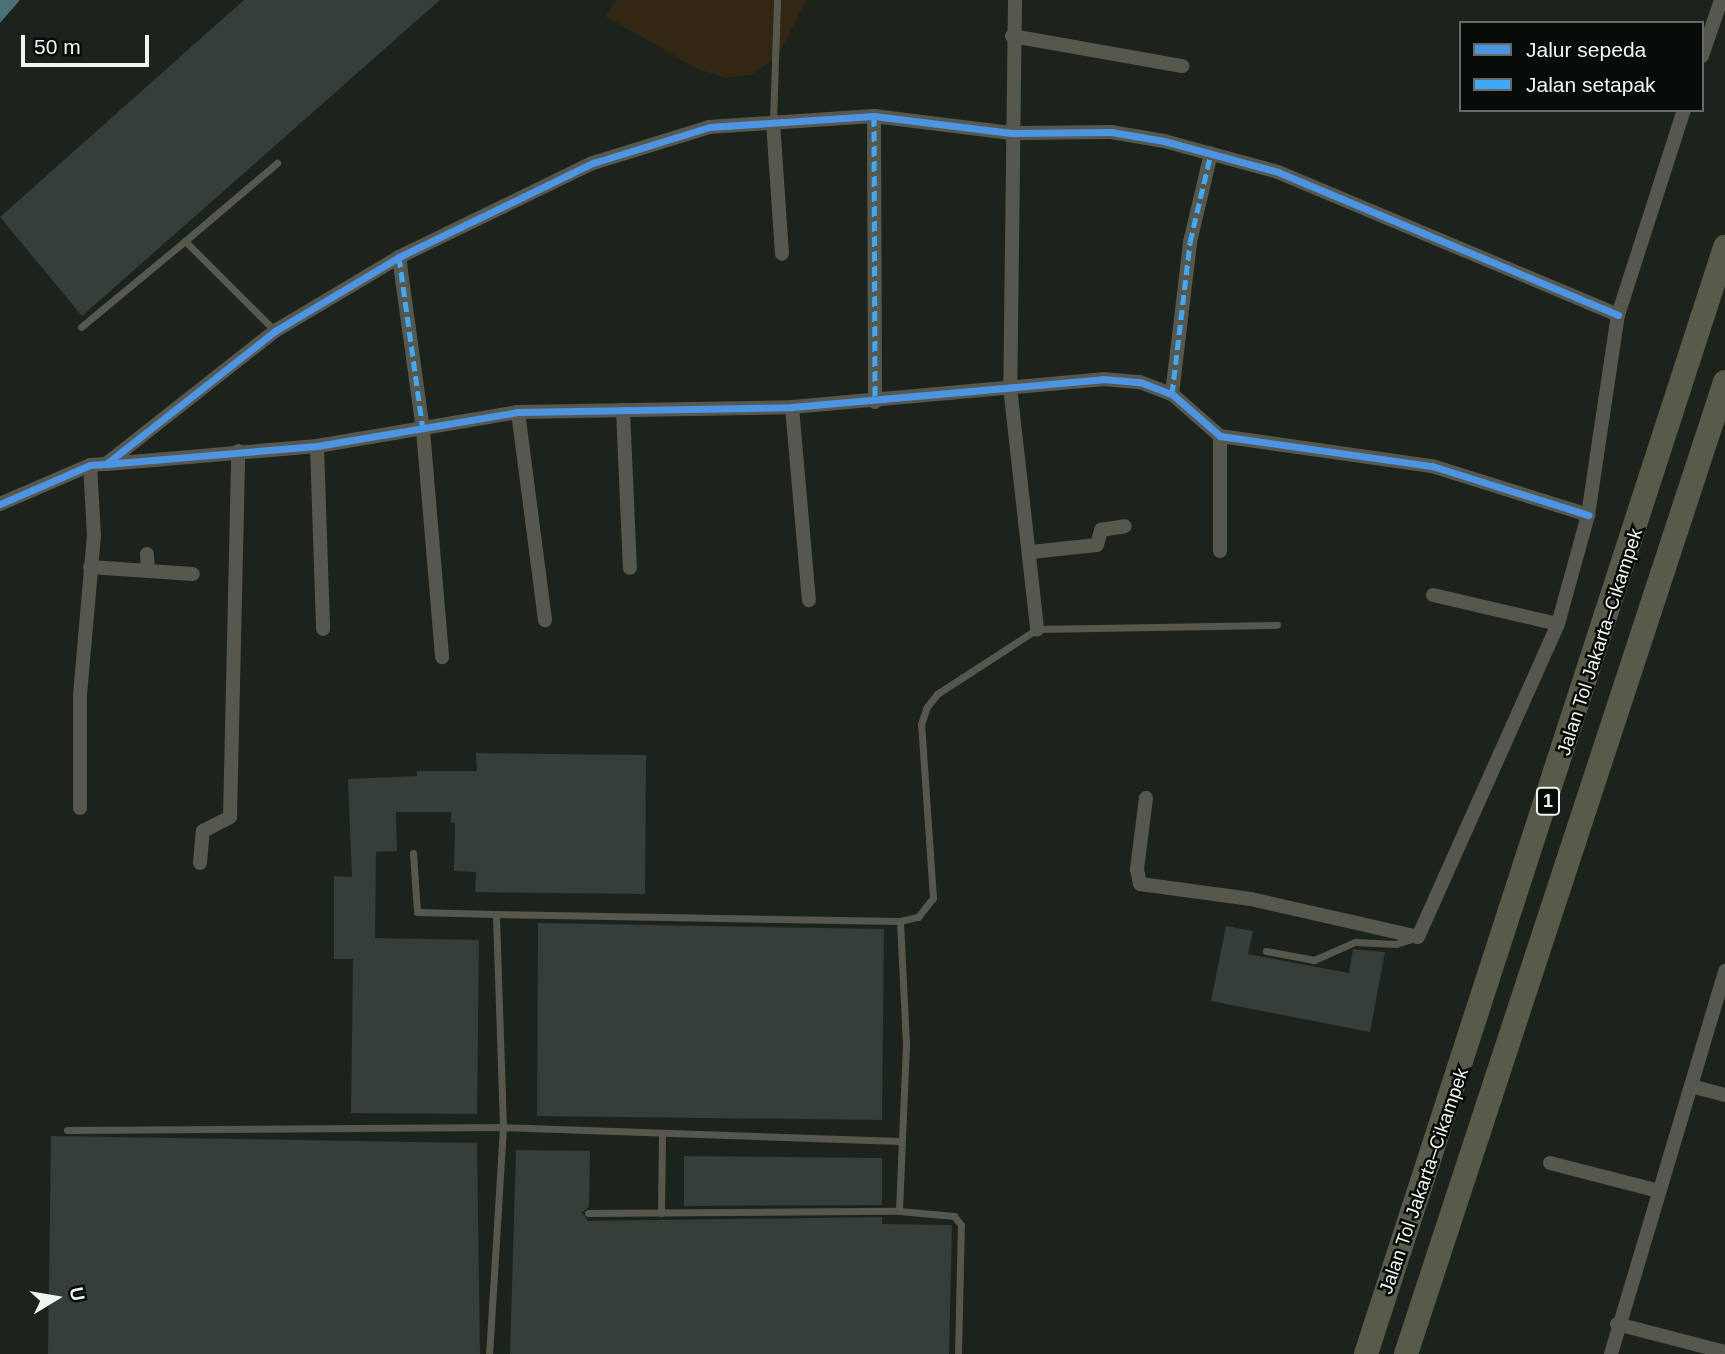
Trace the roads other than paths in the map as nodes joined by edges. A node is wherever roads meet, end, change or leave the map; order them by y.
1 (777, 0) edge
2 (1015, 0) edge
3 (1721, 0) edge
4 (1013, 36) junction
5 (1704, 50) edge
6 (1182, 66) dead end
7 (1684, 112) edge
8 (874, 116) junction
9 (773, 122) junction
10 (1011, 133) junction
11 (1211, 153) junction
12 (277, 163) dead end
13 (185, 242) junction
14 (1725, 247) edge
15 (782, 254) dead end
16 (399, 257) junction
17 (1618, 315) junction
18 (81, 327) dead end
19 (275, 331) junction
20 (1725, 382) edge
21 (1010, 387) junction
22 (1172, 394) junction
23 (875, 402) junction
24 (792, 407) junction
25 (623, 410) junction
26 (518, 412) junction
27 (423, 430) junction
28 (1220, 436) junction
29 (317, 446) junction
30 (238, 452) junction
31 (106, 464) junction
32 (90, 466) junction
33 (0, 504) edge
34 (1588, 515) junction
35 (1125, 526) dead end
36 (1220, 551) dead end
37 (1031, 552) junction
38 (148, 554) dead end
39 (90, 567) junction
40 (630, 568) dead end
41 (148, 571) junction
42 (193, 574) dead end
43 (1433, 595) dead end
44 (809, 600) dead end
45 (545, 620) dead end
46 (1558, 624) junction
47 (1278, 625) dead end
48 (323, 629) dead end
49 (1037, 629) junction
50 (442, 657) dead end
51 (1146, 798) dead end
52 (80, 808) dead end
53 (413, 853) dead end
54 (200, 863) dead end
55 (496, 914) junction
56 (900, 920) junction
57 (1418, 937) junction
58 (1266, 951) dead end
59 (1725, 972) edge
60 (1691, 1086) junction
61 (1725, 1095) edge
62 (503, 1127) junction
63 (67, 1130) dead end
64 (662, 1134) junction
65 (900, 1141) junction
66 (1550, 1163) dead end
67 (1659, 1191) junction
68 (899, 1211) junction
69 (588, 1213) dead end
70 (661, 1213) junction
71 (1617, 1324) junction
72 (1725, 1352) edge
73 (489, 1354) edge
74 (958, 1354) edge
75 (1366, 1354) edge
76 (1406, 1354) edge
77 (1611, 1354) edge

1 - 9 lane
2 - 4 street
3 - 5 street
4 - 6 street
4 - 10 street
7 - 17 street
8 - 9 street
8 - 10 street
8 - 23 street
9 - 15 street
9 - 16 street
10 - 11 street
10 - 21 street
11 - 17 street
11 - 22 street
12 - 13 lane
13 - 18 lane
13 - 19 lane
14 - 75 highway, Jalan Tol Jakarta–Cikampek / 1
16 - 19 street
16 - 27 street
17 - 34 street
19 - 31 street
20 - 76 highway, Jalan Tol Jakarta–Cikampek / 1
21 - 22 street
21 - 23 street
21 - 37 street
22 - 28 street
23 - 24 street
24 - 25 street
24 - 44 street
25 - 26 street
25 - 40 street
26 - 27 street
26 - 45 street
27 - 29 street
27 - 50 street
28 - 34 street
28 - 36 street
29 - 30 street
29 - 48 street
30 - 31 street
30 - 54 street
31 - 32 street
32 - 33 street
32 - 39 street
34 - 46 street
35 - 37 street
37 - 49 street
38 - 41 street
39 - 41 street
39 - 52 street
41 - 42 street
43 - 46 street
46 - 57 street
47 - 49 lane
49 - 56 lane
51 - 57 street
53 - 55 lane
55 - 56 lane
55 - 62 lane
56 - 65 lane
57 - 58 lane
59 - 60 street
60 - 61 street
60 - 67 street
62 - 63 lane
62 - 64 lane
62 - 73 lane
64 - 65 lane
64 - 70 lane
65 - 68 lane
66 - 67 street
67 - 71 street
68 - 70 lane
68 - 74 lane
69 - 70 lane
71 - 72 street
71 - 77 street

